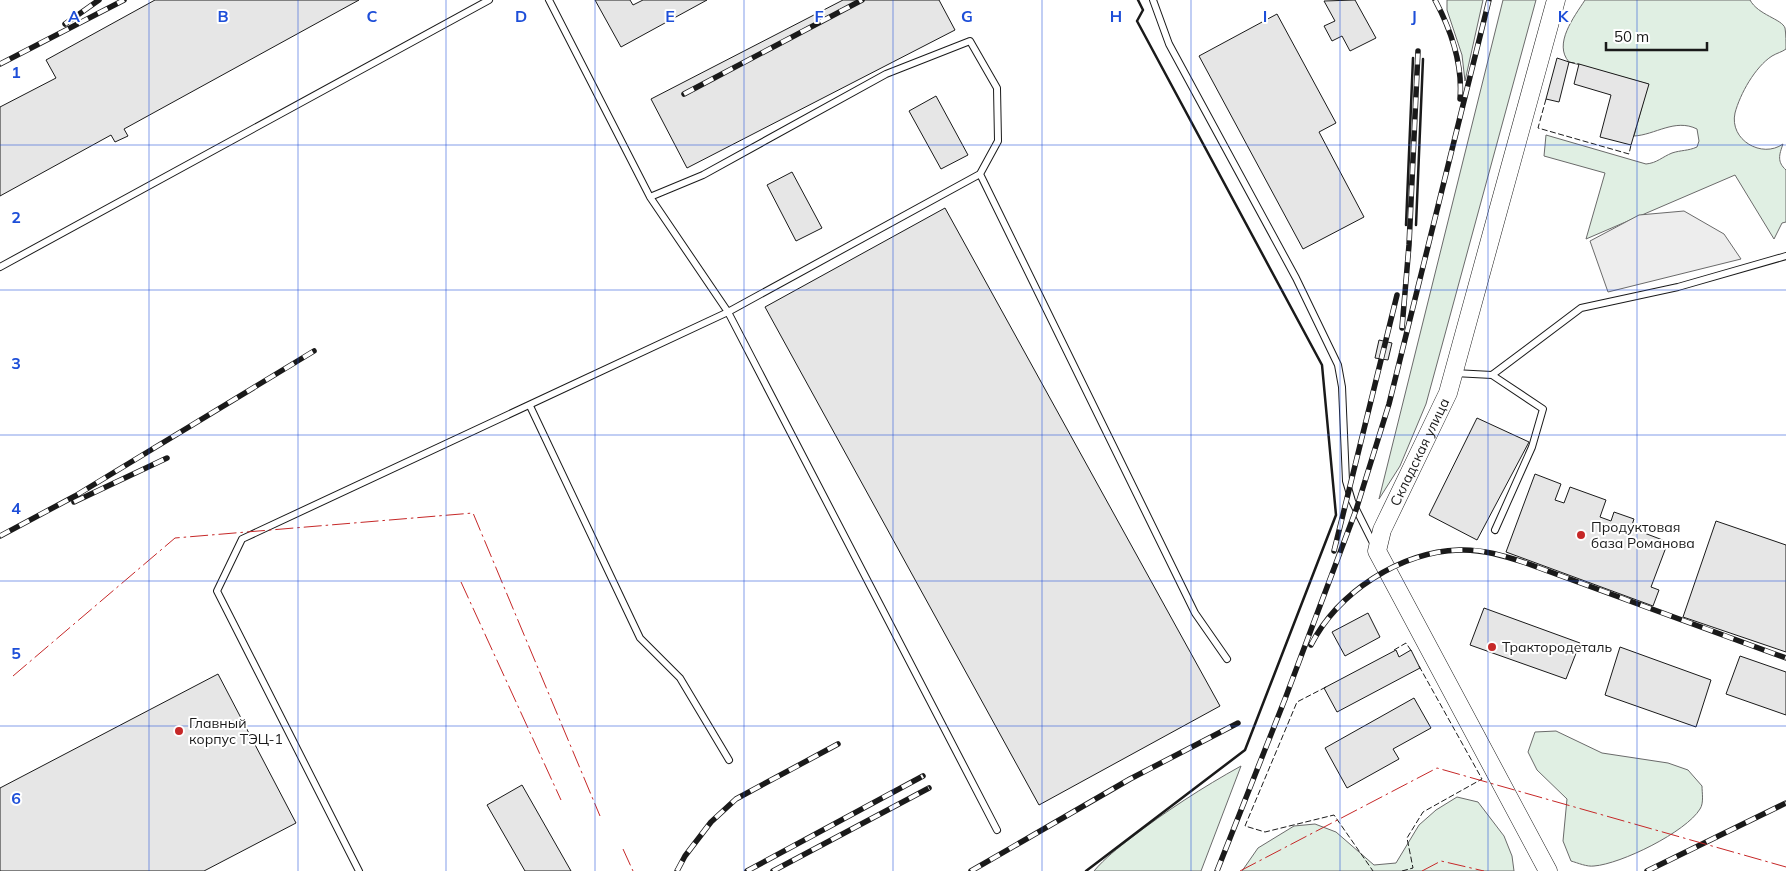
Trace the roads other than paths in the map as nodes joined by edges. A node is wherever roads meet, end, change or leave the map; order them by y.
1 (489, 0) edge
2 (549, 0) edge
3 (1152, 0) edge
4 (1556, 0) edge
5 (980, 174) junction
6 (650, 197) junction
7 (1786, 256) edge
8 (0, 267) edge
9 (728, 312) junction
10 (1454, 373) junction
11 (1492, 375) junction
12 (530, 406) junction
13 (1494, 530) dead end
14 (1377, 551) junction
15 (1228, 658) dead end
16 (729, 760) dead end
17 (997, 830) dead end
18 (359, 871) edge
19 (1548, 871) edge

1 - 8 lane
2 - 6 lane
3 - 14 lane
4 - 10 street, Складская улица
5 - 6 lane
5 - 9 lane
5 - 15 lane
6 - 9 lane
7 - 11 lane
9 - 12 lane
9 - 17 lane
10 - 11 lane
10 - 14 street, Складская улица
11 - 13 lane
12 - 16 lane
12 - 18 lane
14 - 19 street

